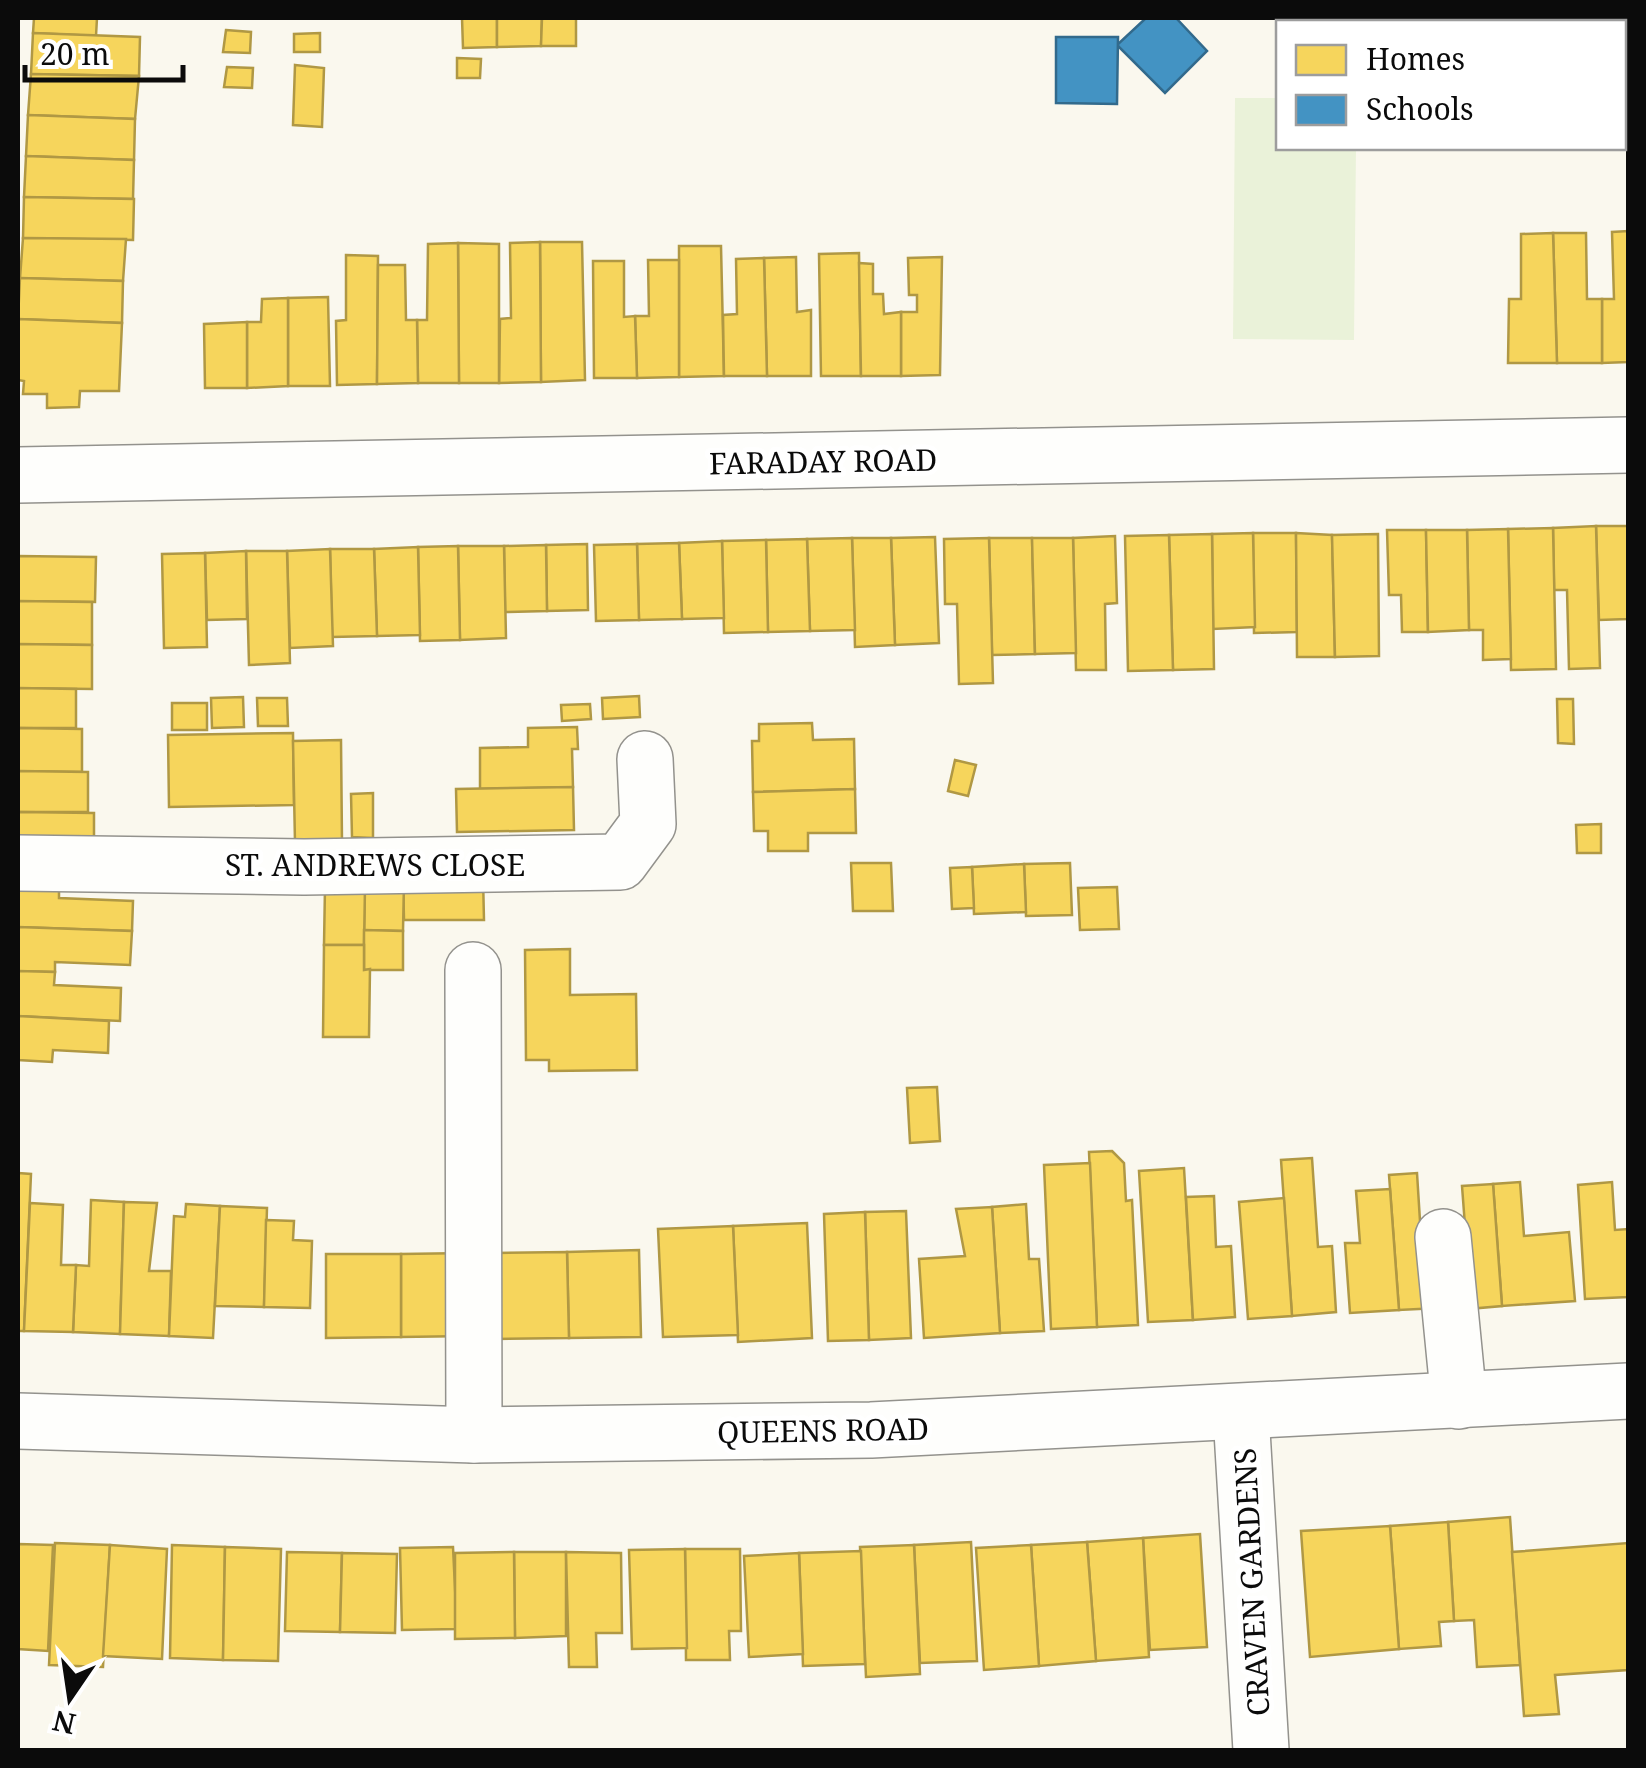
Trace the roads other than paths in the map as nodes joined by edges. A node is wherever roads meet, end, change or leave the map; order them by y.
1 (1628, 445) edge
2 (18, 476) edge
3 (644, 759) dead end
4 (18, 863) edge
5 (473, 970) dead end
6 (1444, 1237) dead end
7 (1628, 1391) edge
8 (1459, 1401) junction
9 (1241, 1414) junction
10 (18, 1422) edge
11 (474, 1435) junction
12 (1261, 1750) edge

1 - 2 street, FARADAY ROAD
3 - 4 street, ST. ANDREWS CLOSE
5 - 11 street
6 - 8 street
7 - 8 street, QUEENS ROAD
8 - 9 street, QUEENS ROAD
9 - 11 street, QUEENS ROAD
9 - 12 street, CRAVEN GARDENS
10 - 11 street, QUEENS ROAD

